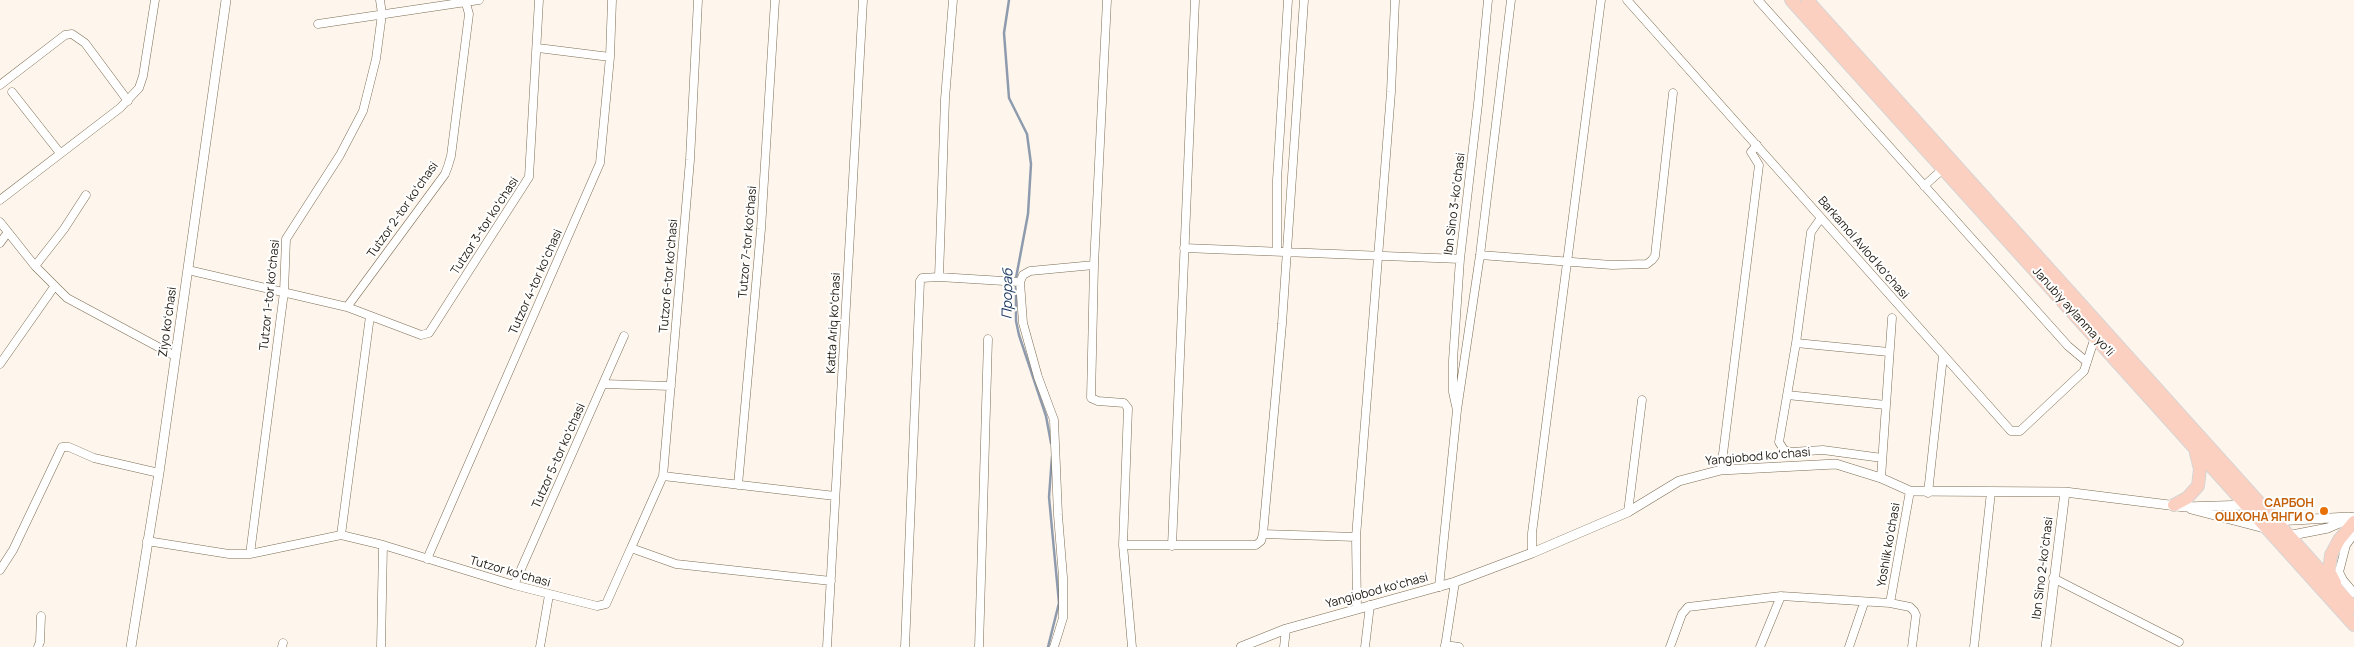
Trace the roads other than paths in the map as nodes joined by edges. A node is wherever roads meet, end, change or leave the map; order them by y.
1 (155, 0) edge
2 (226, 0) edge
3 (380, 0) edge
4 (479, 0) edge
5 (540, 0) edge
6 (612, 0) edge
7 (698, 0) edge
8 (775, 0) edge
9 (863, 0) edge
10 (953, 0) edge
11 (1107, 0) edge
12 (1195, 0) edge
13 (1288, 0) edge
14 (1304, 0) edge
15 (1395, 0) edge
16 (1488, 0) edge
17 (1511, 0) edge
18 (1601, 0) edge
19 (1627, 0) edge
20 (1758, 0) edge
21 (1791, 0) edge
22 (1807, 0) edge
23 (465, 1) edge
24 (382, 14) junction
25 (318, 24) dead end
26 (538, 48) junction
27 (610, 57) junction
28 (0, 85) edge
29 (12, 92) dead end
30 (1673, 93) dead end
31 (128, 101) junction
32 (1757, 145) junction
33 (60, 153) junction
34 (1944, 168) junction
35 (1924, 186) junction
36 (86, 195) dead end
37 (0, 200) edge
38 (1821, 218) junction
39 (0, 222) edge
40 (8, 232) junction
41 (0, 243) edge
42 (1184, 248) junction
43 (1277, 251) junction
44 (1286, 251) junction
45 (1377, 254) junction
46 (1480, 255) junction
47 (1460, 259) junction
48 (1567, 263) junction
49 (1094, 265) junction
50 (35, 266) junction
51 (188, 270) junction
52 (939, 277) junction
53 (1017, 282) junction
54 (54, 287) junction
55 (284, 292) junction
56 (347, 307) junction
57 (370, 316) junction
58 (1892, 318) dead end
59 (624, 336) dead end
60 (2096, 337) junction
61 (988, 339) dead end
62 (1796, 344) junction
63 (1889, 352) junction
64 (175, 356) junction
65 (1943, 356) junction
66 (2087, 362) junction
67 (0, 364) edge
68 (603, 384) junction
69 (671, 386) junction
70 (1787, 395) junction
71 (1642, 400) dead end
72 (1886, 405) junction
73 (1457, 410) junction
74 (2196, 450) junction
75 (1882, 458) junction
76 (1721, 470) junction
77 (159, 473) junction
78 (663, 476) junction
79 (1881, 478) junction
80 (738, 485) junction
81 (1910, 491) junction
82 (1991, 492) junction
83 (2065, 492) junction
84 (1928, 493) junction
85 (835, 496) junction
86 (2244, 505) junction
87 (2262, 505) junction
88 (2180, 506) junction
89 (1628, 512) junction
90 (2354, 518) edge
91 (2271, 525) junction
92 (1263, 534) junction
93 (2354, 534) edge
94 (341, 536) junction
95 (1356, 537) junction
96 (2289, 537) junction
97 (147, 541) junction
98 (383, 545) junction
99 (1123, 545) junction
100 (1172, 546) junction
101 (631, 548) junction
102 (1532, 553) junction
103 (250, 554) junction
104 (427, 559) junction
105 (0, 570) edge
106 (2053, 578) junction
107 (831, 581) junction
108 (1455, 582) junction
109 (514, 585) junction
110 (1440, 587) junction
111 (2340, 592) junction
112 (2354, 593) edge
113 (549, 595) junction
114 (1781, 596) junction
115 (1864, 603) junction
116 (1890, 604) junction
117 (1370, 605) junction
118 (2354, 608) edge
119 (1357, 609) junction
120 (41, 616) dead end
121 (2354, 625) edge
122 (1286, 629) junction
123 (2179, 642) dead end
124 (1445, 646) edge
125 (38, 647) edge
126 (131, 647) edge
127 (382, 647) edge
128 (540, 647) edge
129 (828, 647) edge
130 (905, 647) edge
131 (979, 647) edge
132 (1054, 647) edge
133 (1132, 647) edge
134 (1241, 647) edge
135 (1284, 647) edge
136 (1365, 647) edge
137 (1459, 647) edge
138 (1670, 647) edge
139 (1760, 647) edge
140 (1849, 647) edge
141 (1912, 647) edge
142 (1974, 647) edge
143 (2046, 647) edge

1 - 31 street
2 - 51 street, Ziyo koʻchasi
3 - 24 street, Tutzor 1-tor koʻchasi
4 - 23 street
5 - 26 street, Tutzor 3-tor koʻchasi
6 - 27 street, Tutzor 4-tor koʻchasi
7 - 69 street, Tutzor 6-tor koʻchasi
8 - 80 street, Tutzor 7-tor koʻchasi
9 - 85 street, Katta Ariq koʻchasi
10 - 52 street
11 - 49 street
12 - 42 street
13 - 43 street
14 - 44 street
15 - 45 street
16 - 47 street, Ibn Sino 3-koʼchasi
17 - 46 street, Ibn Sino 3-koʼchasi
18 - 48 street
19 - 32 street, Barkamol Avlod koʻchasi
20 - 35 street
21 - 34 highway, Janubiy aylanma yoʻli
22 - 87 highway, Janubiy aylanma yoʻli
23 - 24 street
23 - 56 street, Tutzor 2-tor koʻchasi
24 - 25 street
24 - 55 street, Tutzor 1-tor koʻchasi
26 - 27 street
26 - 57 street, Tutzor 3-tor koʻchasi
27 - 104 street, Tutzor 4-tor koʻchasi
28 - 31 street
29 - 33 street
30 - 48 street
31 - 33 street
32 - 38 street, Barkamol Avlod koʻchasi
32 - 76 street
33 - 37 street
34 - 35 street
34 - 60 highway, Janubiy aylanma yoʻli
35 - 66 street
36 - 50 street
38 - 62 street
38 - 65 street, Barkamol Avlod koʻchasi
39 - 40 street
40 - 41 street
40 - 50 street
42 - 43 street
42 - 100 street
43 - 44 street
44 - 45 street
44 - 92 street
45 - 47 street
45 - 95 street
46 - 48 street
46 - 73 street, Ibn Sino 3-koʼchasi
47 - 73 street, Ibn Sino 3-koʼchasi
48 - 102 street
49 - 53 street
49 - 99 street
50 - 54 street
51 - 55 street, Tutzor 3-tor koʻchasi
51 - 64 street, Ziyo koʻchasi
52 - 53 street
52 - 130 street
53 - 132 street
54 - 64 street
54 - 67 street
55 - 56 street, Tutzor 3-tor koʻchasi
55 - 103 street, Tutzor 1-tor koʻchasi
56 - 57 street, Tutzor 3-tor koʻchasi
57 - 94 street
58 - 63 street
59 - 68 street, Tutzor 5-tor koʻchasi
60 - 66 street, Barkamol Avlod koʻchasi
60 - 74 highway, Janubiy aylanma yoʻli
61 - 131 street
62 - 63 street
62 - 70 street
63 - 72 street
64 - 77 street, Ziyo koʻchasi
65 - 66 street, Barkamol Avlod koʻchasi
65 - 84 street
68 - 69 street
68 - 109 street, Tutzor 5-tor koʻchasi
69 - 78 street, Tutzor 6-tor koʻchasi
70 - 72 street
70 - 75 street
71 - 89 street
72 - 75 street
73 - 110 street, Ibn Sino 3-koʼchasi
74 - 86 highway, Janubiy aylanma yoʻli
74 - 88 highway
75 - 79 street
76 - 79 street, Yangiobod koʻchasi
76 - 89 street, Yangiobod koʻchasi
77 - 97 street, Ziyo koʻchasi
77 - 105 street
78 - 80 street
78 - 101 street, Tutzor 6-tor koʻchasi
79 - 81 street, Yangiobod koʻchasi
80 - 85 street
81 - 84 street, Yangiobod koʻchasi
81 - 116 street, Yoshlik koʻchasi
82 - 83 street, Yangiobod koʻchasi
82 - 84 street, Yangiobod koʻchasi
82 - 142 street
83 - 88 street, Yangiobod koʻchasi
83 - 106 street, Ibn Sino 2-koʼchasi
85 - 107 street, Katta Ariq koʻchasi
86 - 87 street, Yangiobod koʻchasi
86 - 88 street, Yangiobod koʻchasi
86 - 91 highway, Janubiy aylanma yoʻli
87 - 91 highway, Janubiy aylanma yoʻli
88 - 91 street
89 - 102 street, Yangiobod koʻchasi
90 - 91 street
90 - 96 street
90 - 111 highway
91 - 96 highway, Janubiy aylanma yoʻli
91 - 121 highway, Janubiy aylanma yoʻli
92 - 95 street
92 - 100 street
93 - 112 street
94 - 98 street, Tutzor koʻchasi
94 - 103 street, Tutzor koʻchasi
95 - 119 street
96 - 111 highway, Janubiy aylanma yoʻli
97 - 103 street, Tutzor koʻchasi
97 - 126 street, Ziyo koʻchasi
98 - 104 street, Tutzor koʻchasi
98 - 127 street
99 - 100 street
99 - 133 street
101 - 107 street
101 - 113 street, Tutzor koʻchasi
102 - 108 street, Yangiobod koʻchasi
104 - 109 street, Tutzor koʻchasi
106 - 123 street
106 - 143 street, Ibn Sino 2-koʼchasi
107 - 129 street, Katta Ariq koʻchasi
108 - 110 street, Yangiobod koʻchasi
108 - 124 street
109 - 113 street, Tutzor koʻchasi
110 - 117 street, Yangiobod koʻchasi
111 - 118 highway, Janubiy aylanma yoʻli
113 - 128 street
114 - 115 street, Yoshlik koʻchasi
114 - 138 street, Yoshlik koʻchasi
114 - 139 street
115 - 116 street, Yoshlik koʻchasi
115 - 140 street
116 - 141 street, Yoshlik koʻchasi
117 - 119 street, Yangiobod koʻchasi
117 - 136 street
119 - 122 street, Yangiobod koʻchasi
120 - 125 street
122 - 134 street, Yangiobod koʻchasi
122 - 135 street
124 - 137 street

